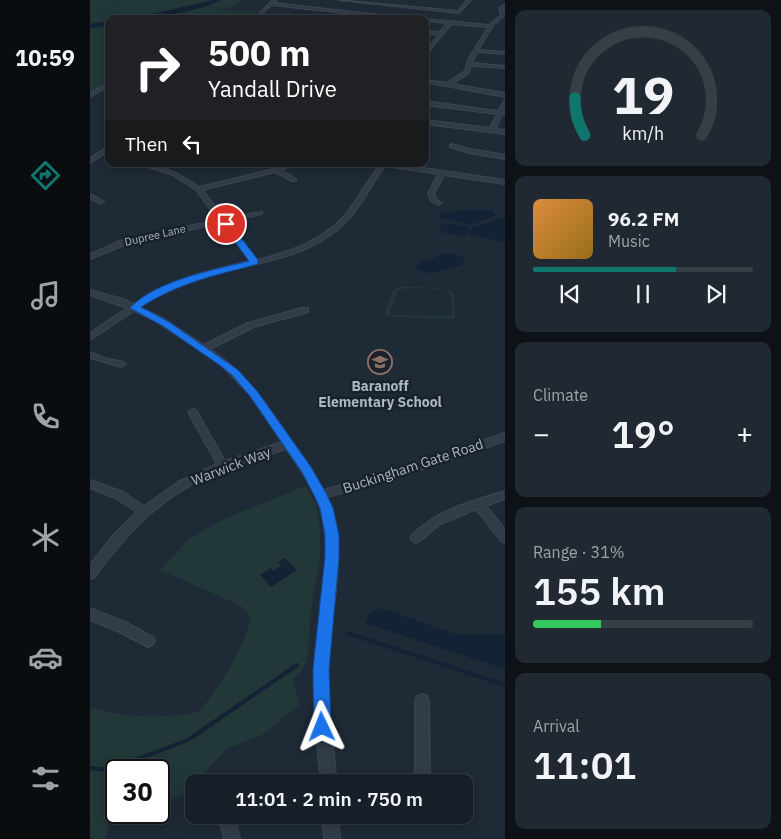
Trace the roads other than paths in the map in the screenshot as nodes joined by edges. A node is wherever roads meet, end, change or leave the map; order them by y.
1 (275, 0) edge
2 (342, 0) edge
3 (400, 0) edge
4 (469, 0) edge
5 (358, 1) edge
6 (271, 4) junction
7 (394, 5) junction
8 (504, 5) edge
9 (343, 11) junction
10 (262, 15) edge
11 (338, 15) edge
12 (375, 15) edge
13 (384, 15) edge
14 (497, 18) junction
15 (429, 20) edge
16 (505, 20) edge
17 (450, 22) junction
18 (490, 26) junction
19 (429, 32) edge
20 (442, 34) junction
21 (429, 47) edge
22 (432, 47) junction
23 (429, 50) edge
24 (476, 51) junction
25 (505, 53) edge
26 (469, 64) junction
27 (505, 67) edge
28 (429, 82) edge
29 (447, 85) junction
30 (105, 86) edge
31 (90, 95) edge
32 (505, 96) edge
33 (505, 102) edge
34 (429, 104) edge
35 (502, 113) edge
36 (429, 122) edge
37 (435, 123) junction
38 (492, 131) junction
39 (430, 132) dead end
40 (505, 132) edge
41 (452, 146) dead end
42 (105, 151) edge
43 (90, 154) edge
44 (98, 156) junction
45 (105, 157) edge
46 (505, 157) edge
47 (90, 161) edge
48 (161, 167) edge
49 (284, 167) edge
50 (382, 167) edge
51 (403, 167) edge
52 (276, 170) junction
53 (442, 173) junction
54 (294, 180) dead end
55 (505, 182) edge
56 (198, 189) junction
57 (90, 196) edge
58 (101, 202) dead end
59 (438, 203) dead end
60 (260, 213) dead end
61 (223, 220) junction
62 (90, 257) edge
63 (255, 262) junction
64 (90, 292) edge
65 (135, 308) junction
66 (306, 310) dead end
67 (90, 337) edge
68 (204, 350) junction
69 (90, 355) edge
70 (121, 364) dead end
71 (193, 412) dead end
72 (505, 437) edge
73 (288, 444) junction
74 (223, 466) junction
75 (90, 484) edge
76 (320, 495) junction
77 (505, 495) edge
78 (478, 504) junction
79 (144, 511) junction
80 (416, 538) dead end
81 (505, 538) edge
82 (90, 574) edge
83 (90, 614) edge
84 (148, 641) dead end
85 (422, 701) dead end
86 (328, 774) edge
87 (422, 774) edge
88 (228, 824) edge
89 (331, 824) edge
90 (232, 839) edge
91 (332, 839) edge

1 - 6 street
2 - 5 street
3 - 7 street
4 - 7 street
5 - 7 street
6 - 9 street
6 - 10 street
7 - 13 street
8 - 14 street
9 - 11 street
9 - 12 street
14 - 16 street
14 - 18 street
15 - 17 street
17 - 18 street
17 - 20 street
18 - 24 street
19 - 20 street
20 - 22 street
21 - 22 street
22 - 23 street
24 - 25 street
24 - 26 street
26 - 27 street
26 - 29 street
28 - 29 street
29 - 32 street
30 - 31 street
33 - 35 street
34 - 35 street
35 - 38 street
36 - 37 street
37 - 38 street
37 - 39 street
38 - 40 street
41 - 46 street
42 - 44 street
43 - 44 street
44 - 45 street
44 - 47 street
48 - 56 street
49 - 52 street
50 - 63 street
51 - 53 street
52 - 54 street
52 - 56 street
53 - 55 street
53 - 59 street
56 - 61 street
57 - 58 street
60 - 61 street, Dupree Lane
61 - 62 street, Dupree Lane
61 - 63 street
63 - 65 street
64 - 65 street
65 - 67 street
65 - 68 street
66 - 68 street
68 - 73 street
69 - 70 street
71 - 74 street
72 - 76 street, Buckingham Gate Road
73 - 74 street, Warwick Way
73 - 76 street
74 - 79 street, Warwick Way
75 - 79 street
76 - 86 street
77 - 78 street
78 - 80 street
78 - 81 street
79 - 82 street, Warwick Way
83 - 84 street
85 - 87 street
88 - 90 street
89 - 91 street

